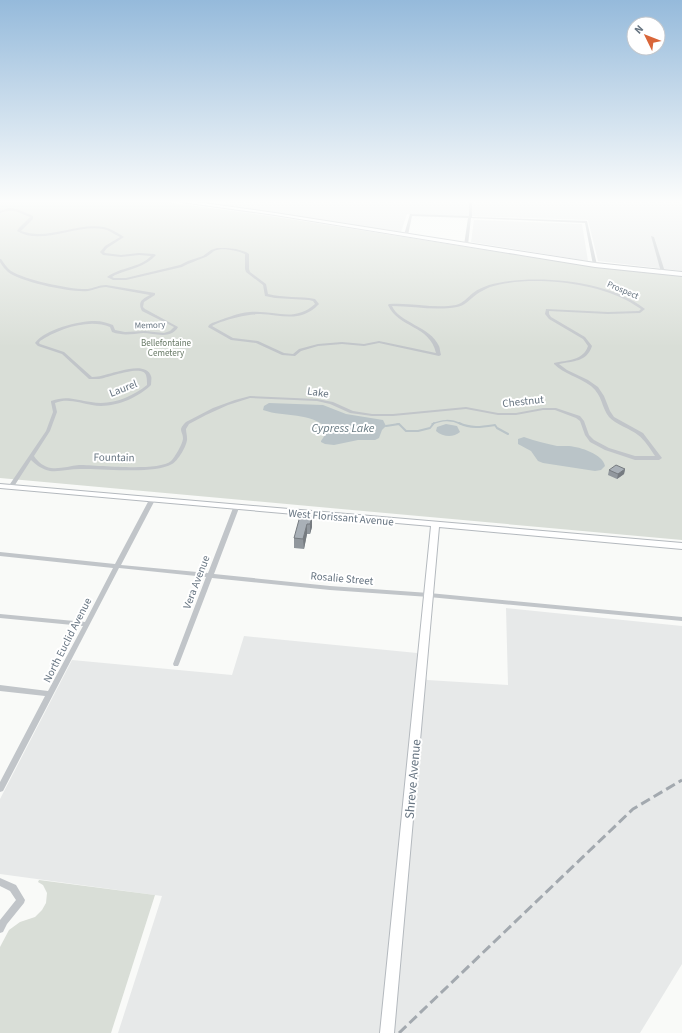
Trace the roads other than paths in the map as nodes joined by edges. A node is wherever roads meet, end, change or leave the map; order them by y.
1 (104, 250) edge
2 (214, 250) edge
3 (236, 250) edge
4 (504, 250) edge
5 (592, 250) edge
6 (656, 250) edge
7 (0, 260) edge
8 (595, 265) junction
9 (663, 272) junction
10 (682, 274) edge
11 (93, 378) joint
12 (466, 408) joint
13 (185, 438) joint
14 (32, 457) junction
15 (659, 458) joint
16 (0, 486) edge
17 (11, 487) junction
18 (152, 500) junction
19 (236, 508) junction
20 (435, 524) junction
21 (682, 546) edge
22 (0, 554) edge
23 (117, 566) junction
24 (211, 576) junction
25 (429, 595) junction
26 (0, 616) edge
27 (682, 619) edge
28 (86, 624) junction
29 (176, 664) dead end
30 (0, 688) edge
31 (50, 694) junction
32 (3, 776) edge
33 (0, 789) edge
34 (0, 882) edge
35 (0, 929) edge
36 (387, 1033) edge

1 - 2 street, Prospect
3 - 15 street, Prospect
4 - 8 main road
5 - 8 street
6 - 9 street
7 - 11 street, Memory
8 - 9 main road
9 - 10 main road
11 - 14 street, Laurel
12 - 13 street, Lake
12 - 15 street, Chestnut
13 - 14 street, Fountain
14 - 17 street
16 - 17 main road, West Florissant Avenue
17 - 18 main road, West Florissant Avenue
18 - 19 main road, West Florissant Avenue
18 - 23 street, North Euclid Avenue
19 - 20 main road, West Florissant Avenue
19 - 24 street, Vera Avenue
20 - 21 main road, West Florissant Avenue
20 - 25 main road, Shreve Avenue
22 - 23 street, Rosalie Street
23 - 24 street, Rosalie Street
23 - 28 street, North Euclid Avenue
24 - 25 street, Rosalie Street
24 - 29 street, Vera Avenue
25 - 27 street, Rosalie Street
25 - 36 main road, Shreve Avenue
26 - 28 street
28 - 31 street, North Euclid Avenue
30 - 31 street
31 - 32 street, North Euclid Avenue
32 - 33 street, North Euclid Avenue
34 - 35 street

